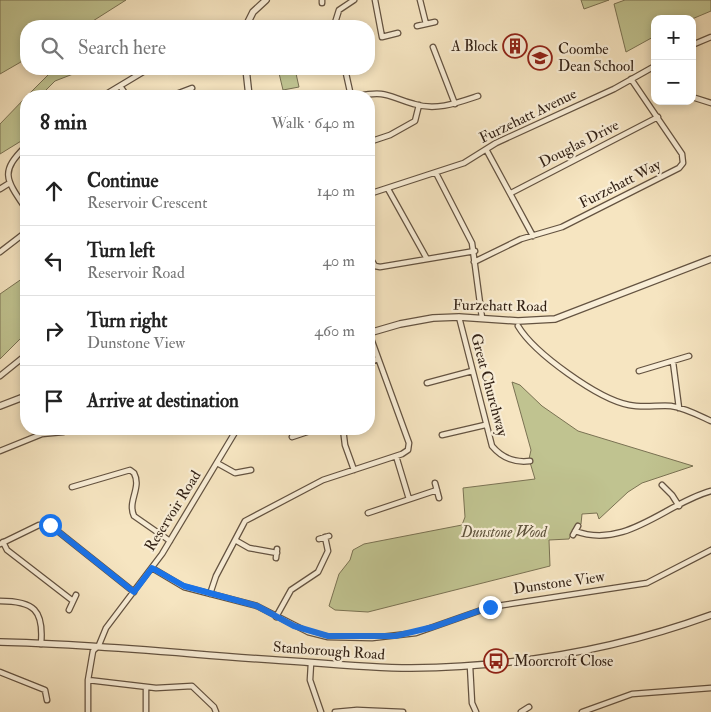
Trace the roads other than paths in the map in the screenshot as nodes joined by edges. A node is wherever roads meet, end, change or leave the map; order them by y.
1 (266, 0) edge
2 (339, 0) edge
3 (354, 0) edge
4 (375, 0) edge
5 (420, 0) edge
6 (344, 5) junction
7 (249, 20) edge
8 (335, 20) edge
9 (435, 22) dead end
10 (426, 24) junction
11 (417, 26) dead end
12 (398, 34) dead end
13 (711, 37) edge
14 (696, 43) edge
15 (433, 47) dead end
16 (438, 60) junction
17 (432, 62) dead end
18 (651, 68) edge
19 (138, 75) edge
20 (247, 75) edge
21 (346, 75) edge
22 (631, 79) junction
23 (120, 86) junction
24 (192, 88) dead end
25 (113, 90) edge
26 (123, 90) edge
27 (187, 90) edge
28 (248, 90) edge
29 (349, 90) edge
30 (375, 94) edge
31 (478, 96) dead end
32 (696, 98) edge
33 (711, 103) edge
34 (455, 104) junction
35 (419, 105) junction
36 (658, 117) junction
37 (375, 140) edge
38 (20, 150) edge
39 (487, 151) junction
40 (436, 174) junction
41 (8, 184) junction
42 (0, 189) edge
43 (388, 189) junction
44 (375, 192) edge
45 (510, 193) junction
46 (20, 201) edge
47 (534, 236) junction
48 (20, 237) edge
49 (1, 251) edge
50 (475, 251) junction
51 (7, 255) dead end
52 (427, 258) junction
53 (711, 259) edge
54 (474, 262) junction
55 (375, 266) edge
56 (459, 317) junction
57 (482, 318) junction
58 (518, 326) dead end
59 (375, 331) edge
60 (375, 351) edge
61 (689, 356) dead end
62 (20, 360) edge
63 (378, 360) junction
64 (375, 361) edge
65 (673, 362) junction
66 (472, 371) junction
67 (639, 371) dead end
68 (0, 376) edge
69 (427, 383) dead end
70 (20, 398) edge
71 (0, 406) edge
72 (679, 408) junction
73 (711, 421) edge
74 (485, 424) junction
75 (40, 435) edge
76 (233, 435) edge
77 (298, 435) edge
78 (344, 435) edge
79 (442, 435) dead end
80 (292, 437) dead end
81 (0, 451) edge
82 (396, 456) junction
83 (217, 462) junction
84 (530, 462) dead end
85 (250, 469) dead end
86 (354, 470) junction
87 (435, 483) dead end
88 (662, 485) dead end
89 (72, 487) dead end
90 (436, 490) junction
91 (711, 491) edge
92 (439, 498) dead end
93 (409, 499) junction
94 (679, 506) junction
95 (368, 512) dead end
96 (575, 530) dead end
97 (324, 537) dead end
98 (234, 540) junction
99 (170, 541) junction
100 (1, 543) edge
101 (711, 550) edge
102 (277, 554) dead end
103 (152, 568) junction
104 (134, 592) junction
105 (210, 594) junction
106 (76, 595) dead end
107 (0, 601) edge
108 (73, 601) junction
109 (69, 610) dead end
110 (711, 615) edge
111 (276, 617) junction
112 (0, 642) edge
113 (41, 644) junction
114 (95, 647) junction
115 (311, 663) junction
116 (470, 666) junction
117 (0, 672) edge
118 (88, 680) junction
119 (47, 683) dead end
120 (146, 687) junction
121 (711, 688) edge
122 (44, 690) junction
123 (47, 700) dead end
124 (529, 707) dead end
125 (88, 712) edge
126 (146, 712) edge
127 (216, 712) edge
128 (321, 712) edge
129 (335, 712) edge
130 (403, 712) edge
131 (476, 712) edge
132 (521, 712) edge
133 (582, 712) edge

1 - 7 street
2 - 6 street
3 - 6 street
4 - 12 street
5 - 10 street
6 - 8 street
9 - 10 street
10 - 11 street
13 - 14 street
15 - 16 street
16 - 17 street
16 - 34 street
18 - 22 street, Furzehatt Avenue
19 - 23 street
20 - 28 street
21 - 29 street
22 - 36 street, Furzehatt Way
22 - 39 street, Furzehatt Avenue
23 - 25 street
23 - 26 street
24 - 27 street
30 - 35 street
31 - 34 street
32 - 33 street
34 - 35 street
35 - 37 street
36 - 45 street, Douglas Drive
36 - 47 street, Furzehatt Way
38 - 41 street
39 - 40 street, Furzehatt Avenue
39 - 45 street
40 - 43 street, Furzehatt Avenue
40 - 50 street
41 - 42 street
41 - 46 street
43 - 44 street, Furzehatt Avenue
43 - 52 street
45 - 47 street
47 - 54 street, Furzehatt Way
48 - 49 street
49 - 51 street
50 - 52 street
50 - 54 street
52 - 55 street
53 - 57 street, Furzehatt Road
54 - 57 street
56 - 57 street, Furzehatt Road
56 - 59 street, Furzehatt Road
56 - 66 street, Great Churchway
58 - 72 street
60 - 63 street
61 - 65 street
62 - 68 street
63 - 64 street
63 - 82 street
65 - 67 street
65 - 72 street
66 - 69 street
66 - 74 street, Great Churchway
70 - 71 street
72 - 73 street
74 - 79 street
74 - 84 street, Great Churchway
75 - 81 street
76 - 83 street, Reservoir Road
77 - 80 street
78 - 86 street
82 - 86 street
82 - 93 street
83 - 85 street
83 - 99 street, Reservoir Road
86 - 98 street
87 - 90 street
88 - 94 street
89 - 99 street
90 - 92 street
90 - 93 street
91 - 94 street
93 - 95 street
94 - 96 street
97 - 111 street
98 - 102 street
98 - 105 street
99 - 103 street, Reservoir Road
100 - 104 street
100 - 108 street
101 - 111 street, Dunstone View
103 - 104 street, Reservoir Road
103 - 105 street, Dunstone View
104 - 114 street, Reservoir Road
105 - 111 street, Dunstone View
106 - 108 street
107 - 113 street
108 - 109 street
110 - 116 street, Stanborough Road
112 - 113 street, Stanborough Road
113 - 114 street, Stanborough Road
114 - 115 street, Stanborough Road
114 - 118 street, Reservoir Road
115 - 116 street, Stanborough Road
115 - 128 street
116 - 131 street
117 - 122 street
118 - 120 street
118 - 125 street, Reservoir Road
119 - 122 street
120 - 126 street
120 - 127 street
121 - 133 street
122 - 123 street
124 - 132 street
129 - 130 street

